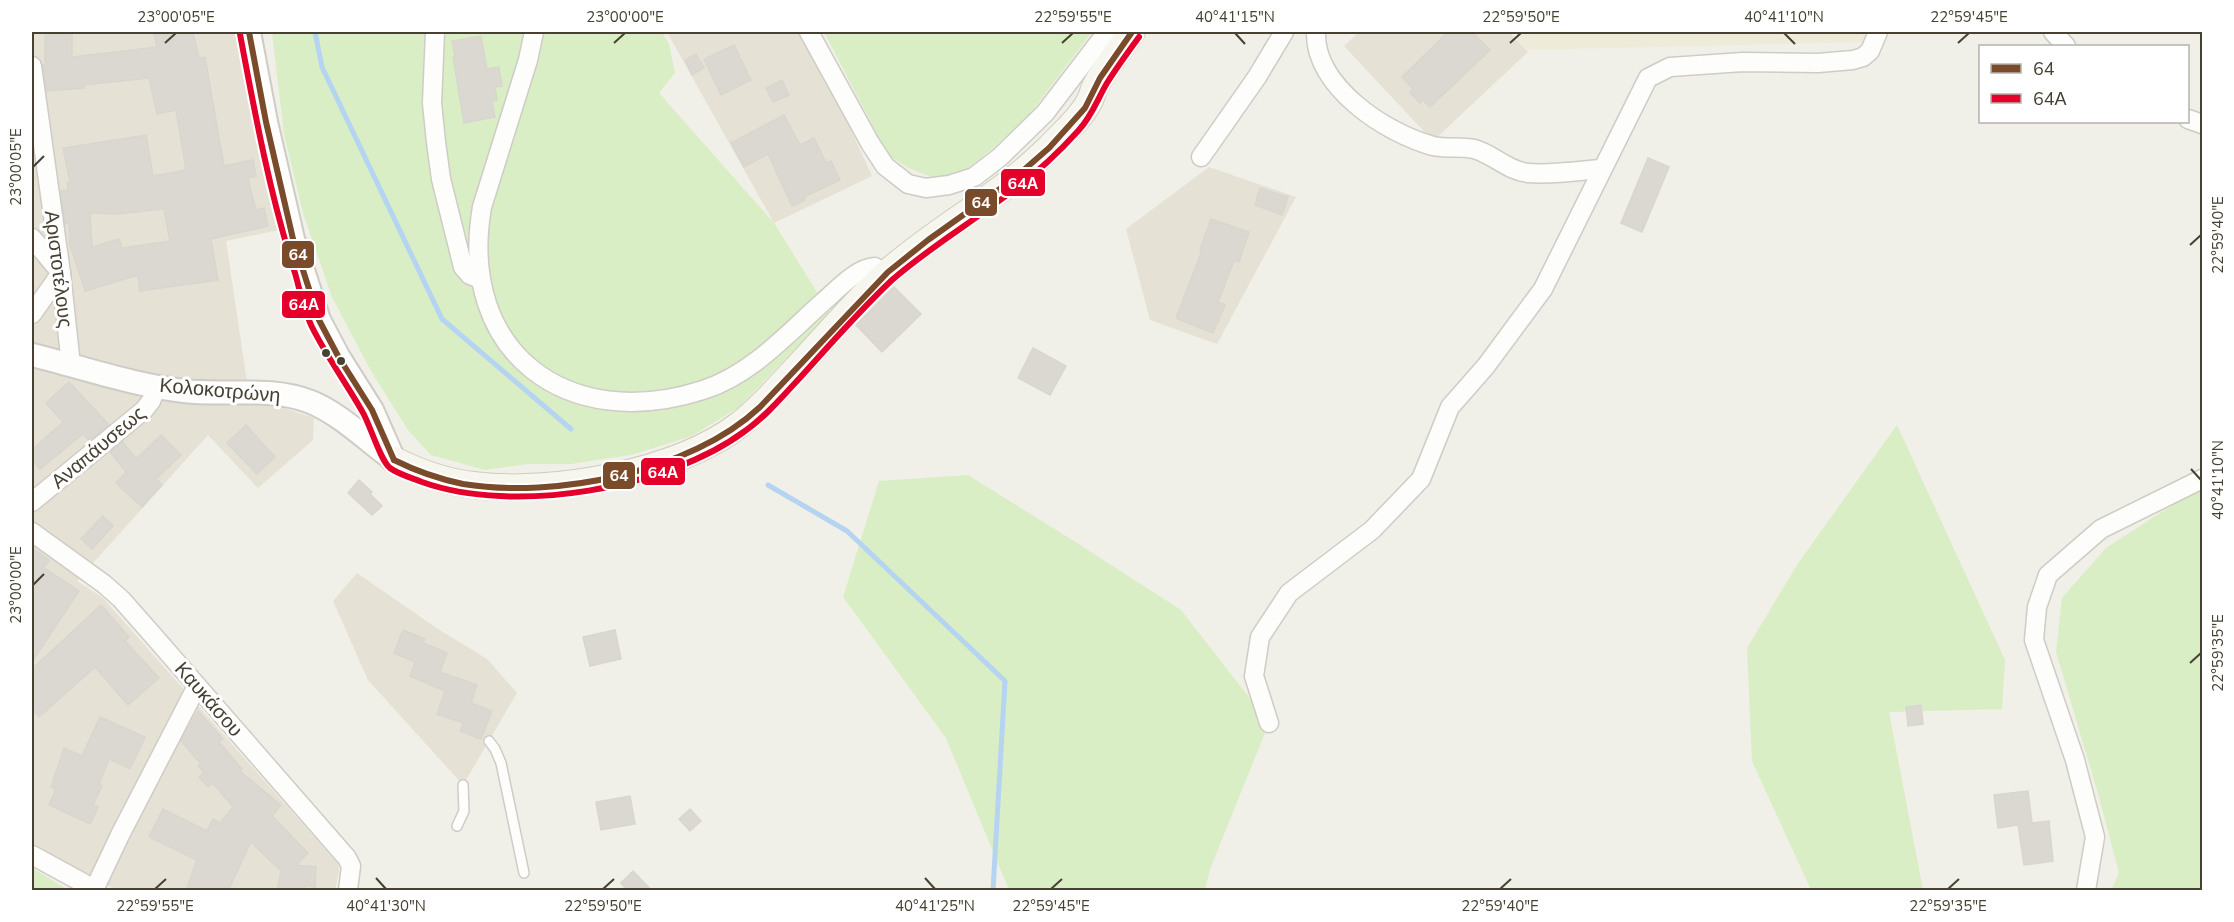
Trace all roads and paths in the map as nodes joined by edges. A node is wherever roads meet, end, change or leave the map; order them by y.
1 (249, 32) edge
2 (435, 32) edge
3 (534, 32) edge
4 (809, 32) edge
5 (1107, 32) edge
6 (1132, 32) edge
7 (1284, 32) edge
8 (1316, 32) edge
9 (1878, 32) edge
10 (2054, 32) edge
11 (2065, 45) edge
12 (32, 66) edge
13 (1201, 157) dead end
14 (1601, 169) junction
15 (32, 238) edge
16 (61, 273) junction
17 (886, 274) junction
18 (480, 279) junction
19 (32, 314) edge
20 (32, 355) edge
21 (71, 364) junction
22 (157, 386) junction
23 (394, 460) junction
24 (2202, 479) edge
25 (32, 502) edge
26 (32, 532) edge
27 (197, 686) junction
28 (1269, 723) dead end
29 (489, 741) dead end
30 (463, 785) dead end
31 (457, 826) dead end
32 (32, 855) edge
33 (524, 873) dead end
34 (95, 890) edge
35 (348, 891) edge
36 (2086, 891) edge

1 - 23 street
2 - 18 street
3 - 18 street
4 - 5 street
6 - 17 main road
7 - 13 street
8 - 14 street
9 - 14 street
10 - 11 street
12 - 16 street, Αριστοτέλους
14 - 28 street
15 - 16 street
16 - 19 street
16 - 21 street, Αριστοτέλους
17 - 18 street
17 - 23 main road
20 - 21 street, Κολοκοτρώνη
21 - 22 street, Κολοκοτρώνη
22 - 23 street, Κολοκοτρώνη
22 - 25 street, Αναπάυσεως
24 - 36 street
26 - 27 street, Καυκάσου
27 - 34 street
27 - 35 street, Καυκάσου
29 - 33 lane
30 - 31 lane
32 - 34 street

